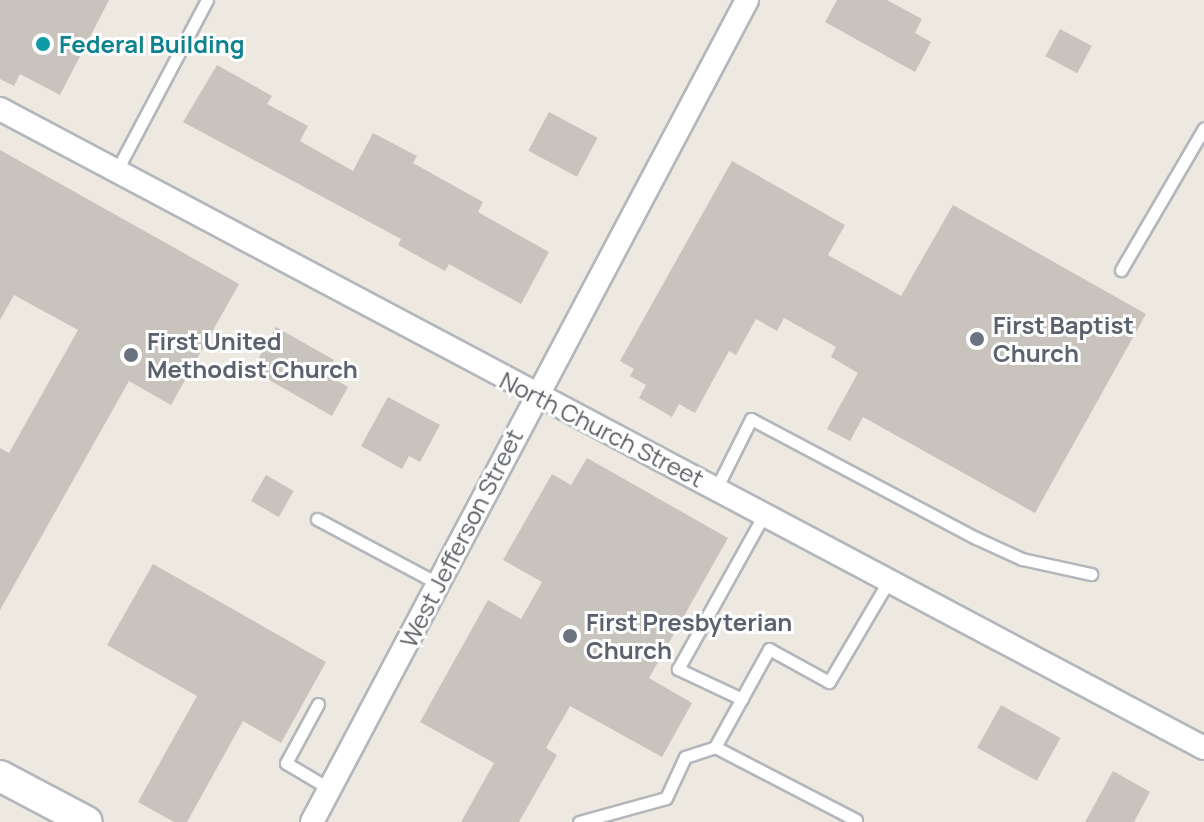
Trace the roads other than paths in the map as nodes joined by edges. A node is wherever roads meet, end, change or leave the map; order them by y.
1 (207, 0) edge
2 (747, 0) edge
3 (0, 109) edge
4 (1204, 128) edge
5 (118, 168) junction
6 (1121, 270) dead end
7 (535, 395) junction
8 (717, 487) junction
9 (765, 513) junction
10 (317, 519) dead end
11 (1091, 574) dead end
12 (889, 579) junction
13 (435, 582) junction
14 (742, 699) junction
15 (318, 704) dead end
16 (715, 747) junction
17 (1204, 748) edge
18 (0, 776) edge
19 (330, 789) junction
20 (856, 820) edge
21 (87, 822) edge
22 (312, 822) edge
23 (579, 822) edge

1 - 5 lane
2 - 7 street, West Jefferson Street
3 - 5 street, North Church Street
4 - 6 lane
5 - 7 street, North Church Street
7 - 8 street, North Church Street
7 - 13 street, West Jefferson Street
8 - 9 street, North Church Street
8 - 11 lane
9 - 12 street, North Church Street
9 - 14 lane
10 - 13 lane
12 - 14 lane
12 - 17 street, North Church Street
13 - 19 street, West Jefferson Street
14 - 16 lane
15 - 19 lane
16 - 20 lane
16 - 23 lane
18 - 21 street
19 - 22 street, West Jefferson Street

